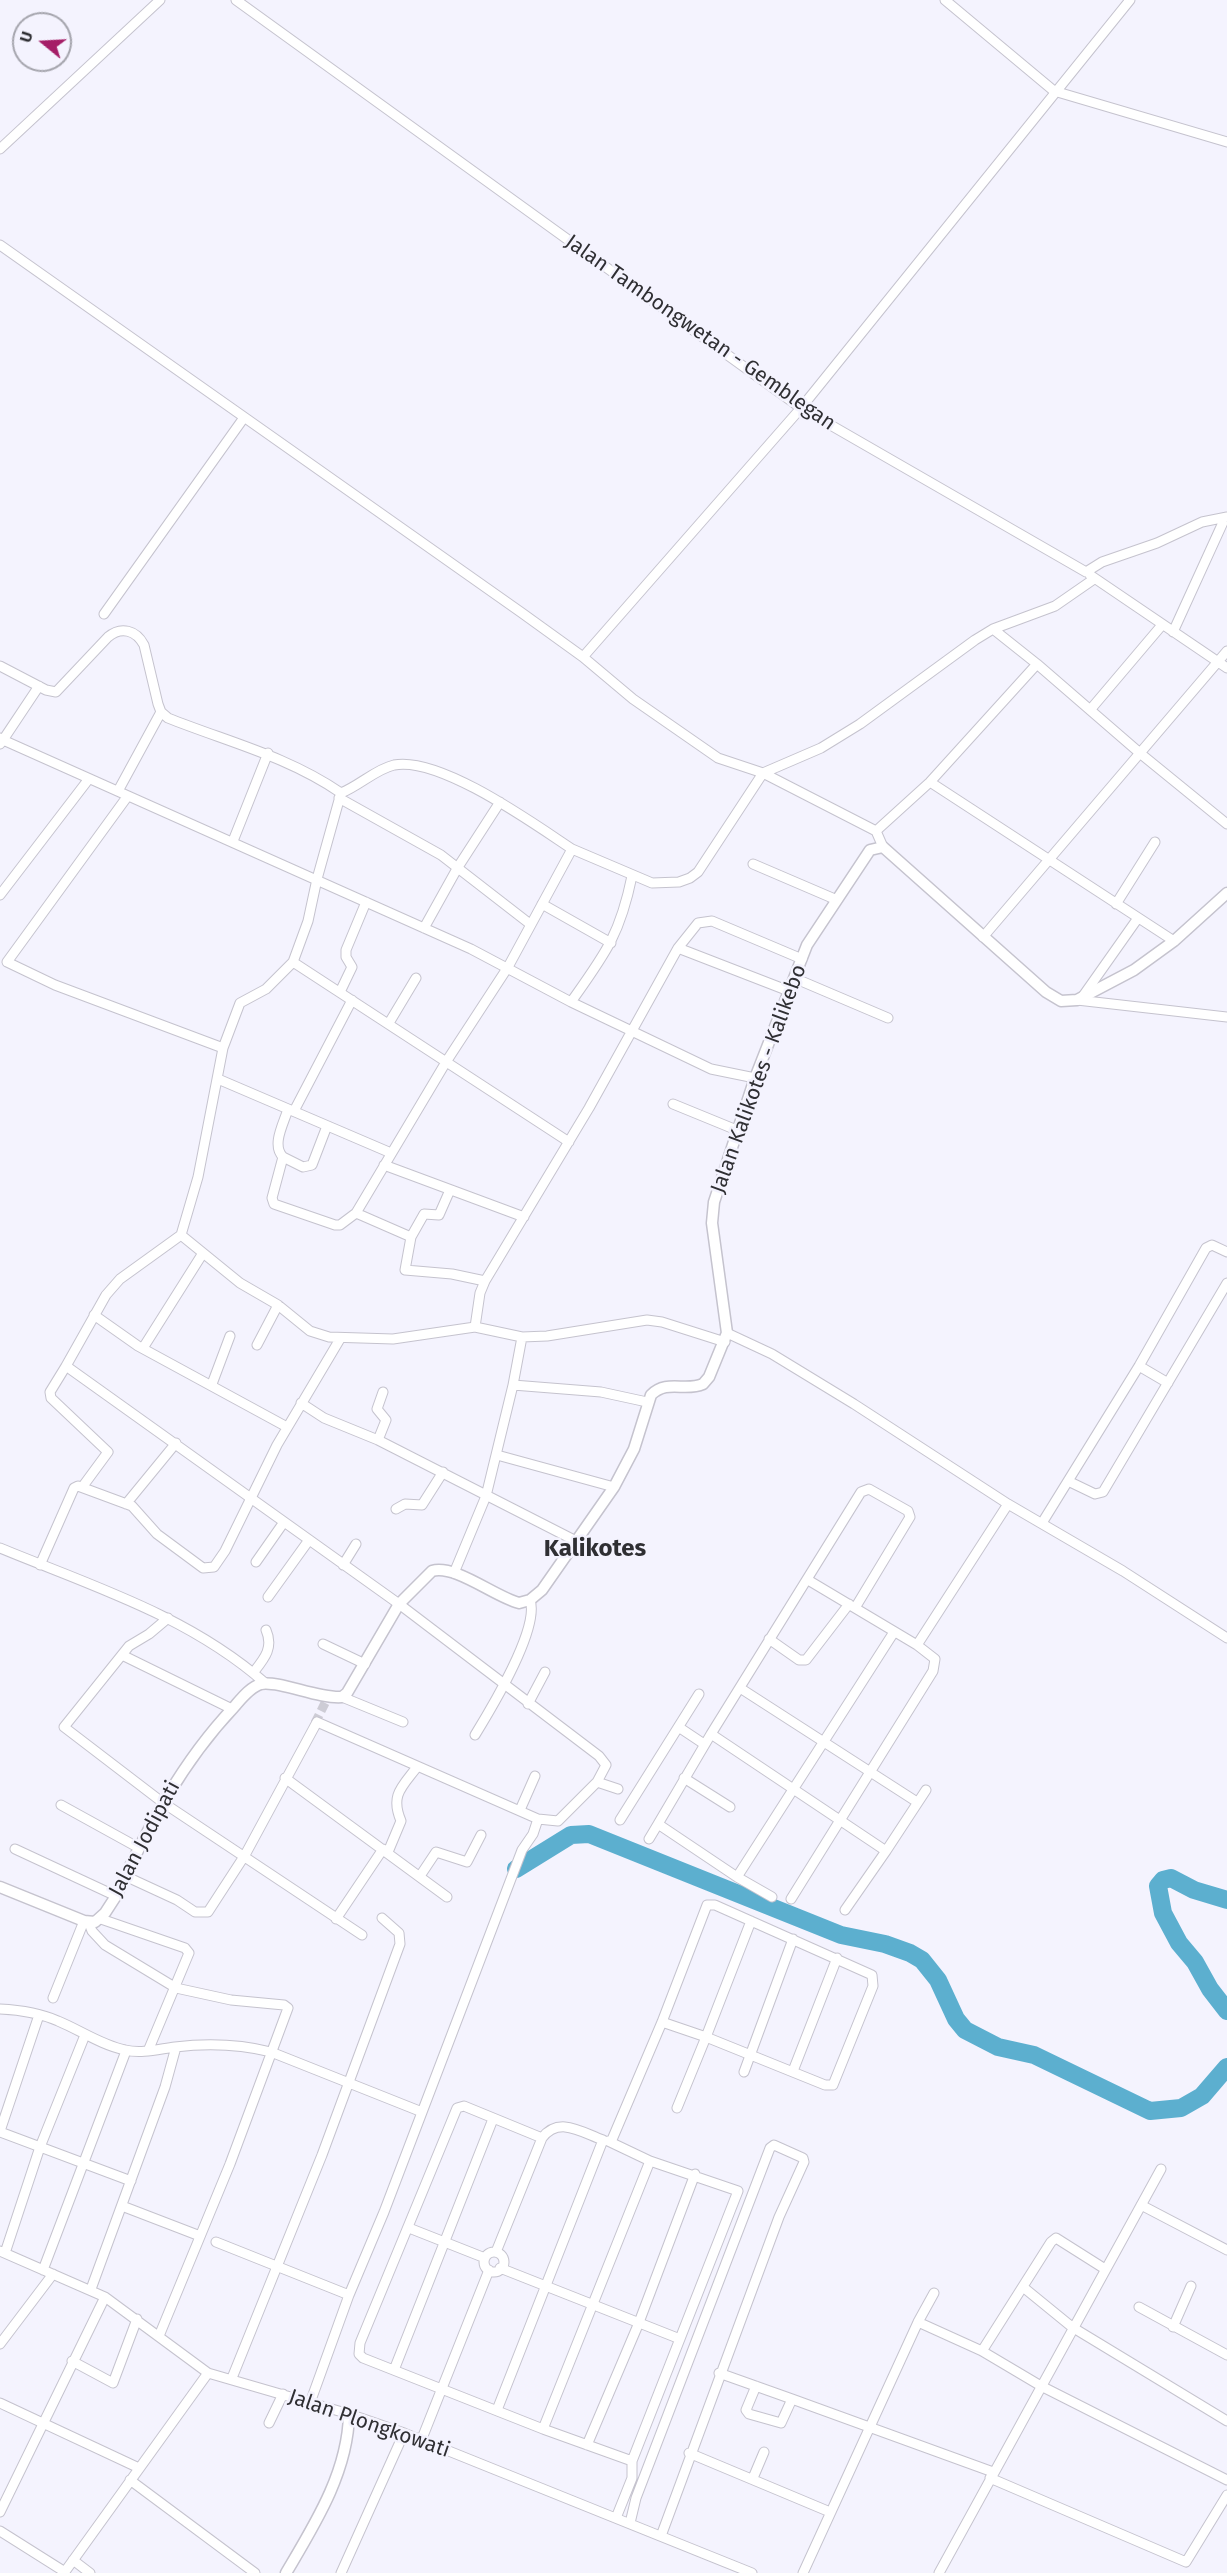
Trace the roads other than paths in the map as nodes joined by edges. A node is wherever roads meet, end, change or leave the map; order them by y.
1 (160, 0) edge
2 (236, 0) edge
3 (945, 0) edge
4 (1130, 0) edge
5 (1054, 91) junction
6 (1227, 142) edge
7 (0, 148) edge
8 (0, 245) edge
9 (801, 408) junction
10 (243, 419) junction
11 (1226, 517) edge
12 (1090, 576) junction
13 (104, 614) dead end
14 (1162, 625) junction
15 (993, 630) junction
16 (1173, 632) junction
17 (1227, 651) edge
18 (583, 657) junction
19 (1218, 662) junction
20 (1037, 664) junction
21 (0, 666) edge
22 (1227, 668) edge
23 (39, 686) junction
24 (1090, 710) junction
25 (161, 712) junction
26 (1, 741) edge
27 (268, 753) junction
28 (1141, 754) junction
29 (763, 773) junction
30 (88, 780) junction
31 (930, 782) junction
32 (117, 791) junction
33 (340, 796) junction
34 (127, 797) junction
35 (500, 802) junction
36 (1227, 824) edge
37 (876, 831) junction
38 (233, 841) junction
39 (1155, 842) dead end
40 (883, 847) junction
41 (572, 849) junction
42 (1049, 861) junction
43 (753, 864) dead end
44 (458, 867) junction
45 (632, 876) junction
46 (317, 879) junction
47 (1227, 893) edge
48 (0, 895) edge
49 (837, 900) junction
50 (366, 902) junction
51 (542, 904) junction
52 (1116, 904) junction
53 (1138, 918) junction
54 (530, 924) junction
55 (424, 928) junction
56 (983, 937) junction
57 (1174, 941) junction
58 (611, 943) junction
59 (678, 948) junction
60 (802, 959) junction
61 (4, 960) edge
62 (293, 962) junction
63 (508, 967) junction
64 (416, 978) dead end
65 (794, 978) junction
66 (789, 991) junction
67 (340, 992) junction
68 (1080, 998) junction
69 (352, 1000) junction
70 (571, 1002) junction
71 (1227, 1017) edge
72 (888, 1018) dead end
73 (389, 1023) junction
74 (633, 1031) junction
75 (223, 1048) junction
76 (446, 1062) junction
77 (755, 1078) junction
78 (218, 1079) junction
79 (673, 1104) dead end
80 (291, 1110) junction
81 (327, 1126) junction
82 (738, 1131) junction
83 (569, 1142) junction
84 (391, 1153) junction
85 (283, 1157) junction
86 (384, 1165) junction
87 (450, 1190) junction
88 (356, 1213) junction
89 (524, 1217) junction
90 (181, 1235) junction
91 (411, 1237) junction
92 (1227, 1252) edge
93 (203, 1253) junction
94 (486, 1281) junction
95 (1227, 1283) edge
96 (278, 1305) junction
97 (94, 1315) junction
98 (475, 1327) junction
99 (230, 1336) dead end
100 (522, 1337) junction
101 (726, 1338) junction
102 (340, 1339) junction
103 (257, 1345) dead end
104 (143, 1348) junction
105 (66, 1366) junction
106 (1139, 1366) junction
107 (1168, 1383) junction
108 (212, 1384) junction
109 (513, 1384) junction
110 (383, 1392) dead end
111 (647, 1402) junction
112 (302, 1404) junction
113 (287, 1426) junction
114 (378, 1440) junction
115 (176, 1443) junction
116 (497, 1455) junction
117 (442, 1472) junction
118 (1068, 1482) junction
119 (83, 1486) junction
120 (614, 1487) junction
121 (486, 1496) junction
122 (250, 1497) junction
123 (126, 1504) junction
124 (1008, 1504) junction
125 (396, 1509) dead end
126 (284, 1522) junction
127 (1042, 1523) junction
128 (309, 1540) junction
129 (578, 1542) junction
130 (356, 1544) dead end
131 (0, 1548) edge
132 (256, 1562) dead end
133 (40, 1565) junction
134 (343, 1565) junction
135 (454, 1573) junction
136 (808, 1580) junction
137 (268, 1597) dead end
138 (530, 1600) junction
139 (399, 1604) junction
140 (852, 1606) junction
141 (168, 1618) junction
142 (267, 1630) dead end
143 (894, 1632) junction
144 (1227, 1638) edge
145 (770, 1639) junction
146 (323, 1644) dead end
147 (917, 1645) junction
148 (122, 1655) junction
149 (365, 1665) junction
150 (545, 1672) dead end
151 (253, 1673) junction
152 (265, 1683) junction
153 (504, 1685) junction
154 (740, 1688) junction
155 (699, 1694) dead end
156 (342, 1698) junction
157 (528, 1704) junction
158 (232, 1709) junction
159 (402, 1722) dead end
160 (680, 1728) junction
161 (711, 1734) junction
162 (475, 1735) dead end
163 (824, 1740) junction
164 (704, 1744) junction
165 (417, 1767) junction
166 (870, 1771) junction
167 (535, 1776) dead end
168 (285, 1778) junction
169 (684, 1778) junction
170 (597, 1782) junction
171 (618, 1789) dead end
172 (792, 1790) junction
173 (926, 1790) dead end
174 (162, 1802) junction
175 (918, 1802) junction
176 (61, 1805) dead end
177 (730, 1807) dead end
178 (520, 1810) junction
179 (538, 1819) junction
180 (620, 1820) dead end
181 (841, 1820) junction
182 (658, 1824) junction
183 (481, 1835) dead end
184 (649, 1839) dead end
185 (139, 1848) junction
186 (15, 1849) dead end
187 (386, 1850) junction
188 (886, 1851) junction
189 (245, 1855) junction
190 (125, 1876) junction
191 (420, 1876) junction
192 (737, 1877) junction
193 (0, 1887) edge
194 (116, 1896) junction
195 (447, 1897) dead end
196 (772, 1897) dead end
197 (791, 1899) dead end
198 (845, 1910) dead end
199 (382, 1918) dead end
200 (101, 1919) junction
201 (336, 1919) junction
202 (751, 1921) junction
203 (86, 1922) junction
204 (362, 1935) dead end
205 (794, 1939) junction
206 (837, 1958) junction
207 (176, 1988) junction
208 (53, 1998) dead end
209 (0, 2008) edge
210 (39, 2014) junction
211 (662, 2022) junction
212 (85, 2036) junction
213 (706, 2037) junction
214 (176, 2047) junction
215 (126, 2051) junction
216 (148, 2051) junction
217 (271, 2052) junction
218 (750, 2054) junction
219 (793, 2071) junction
220 (744, 2072) dead end
221 (349, 2083) junction
222 (677, 2108) dead end
223 (422, 2112) junction
224 (493, 2119) junction
225 (0, 2132) edge
226 (542, 2139) junction
227 (609, 2139) junction
228 (40, 2147) junction
229 (650, 2161) junction
230 (83, 2162) junction
231 (1161, 2169) dead end
232 (694, 2174) junction
233 (131, 2181) junction
234 (1141, 2205) junction
235 (122, 2206) junction
236 (409, 2228) junction
237 (200, 2236) junction
238 (216, 2242) dead end
239 (446, 2242) junction
240 (1227, 2250) edge
241 (2, 2252) edge
242 (496, 2252) junction
243 (484, 2258) junction
244 (275, 2265) junction
245 (502, 2265) junction
246 (1105, 2269) junction
247 (43, 2270) junction
248 (489, 2270) junction
249 (53, 2274) junction
250 (549, 2285) junction
251 (1191, 2286) dead end
252 (1023, 2287) junction
253 (91, 2289) junction
254 (934, 2294) dead end
255 (349, 2295) junction
256 (105, 2297) junction
257 (593, 2307) junction
258 (1140, 2307) dead end
259 (137, 2319) junction
260 (918, 2322) junction
261 (638, 2325) junction
262 (1173, 2326) junction
263 (1072, 2327) junction
264 (159, 2336) junction
265 (680, 2339) junction
266 (0, 2344) edge
267 (982, 2351) junction
268 (1227, 2355) edge
269 (72, 2361) junction
270 (394, 2370) junction
271 (208, 2373) junction
272 (719, 2373) junction
273 (232, 2378) junction
274 (756, 2386) junction
275 (1041, 2386) junction
276 (443, 2388) junction
277 (283, 2394) junction
278 (792, 2399) junction
279 (0, 2403) edge
280 (310, 2403) junction
281 (496, 2410) junction
282 (349, 2414) junction
283 (1227, 2421) edge
284 (42, 2422) junction
285 (269, 2423) dead end
286 (869, 2425) junction
287 (543, 2429) junction
288 (404, 2433) junction
289 (421, 2441) junction
290 (587, 2445) junction
291 (764, 2452) dead end
292 (689, 2453) junction
293 (633, 2461) junction
294 (139, 2468) junction
295 (992, 2475) junction
296 (753, 2478) junction
297 (130, 2480) junction
298 (1227, 2480) edge
299 (1227, 2495) edge
300 (0, 2512) edge
301 (830, 2512) junction
302 (616, 2518) junction
303 (630, 2523) junction
304 (0, 2532) edge
305 (661, 2536) junction
306 (73, 2560) junction
307 (1186, 2562) junction
308 (65, 2572) edge
309 (90, 2573) edge
310 (255, 2573) edge
311 (286, 2573) edge
312 (341, 2573) edge
313 (752, 2573) edge
314 (803, 2573) edge
315 (939, 2573) edge
316 (1180, 2573) edge

1 - 7 street
2 - 9 street, Jalan Tambongwetan - Gemblegan
3 - 5 street
4 - 5 street
5 - 6 street
5 - 9 street
8 - 10 street
9 - 12 street, Jalan Tambongwetan - Gemblegan
9 - 18 street
10 - 13 street
10 - 18 street
11 - 12 street
11 - 16 street
12 - 14 street, Jalan Tambongwetan - Gemblegan
12 - 15 street
14 - 16 street, Jalan Tambongwetan - Gemblegan
14 - 24 street
15 - 20 street
15 - 29 street
16 - 19 street, Jalan Tambongwetan - Gemblegan
17 - 19 street
18 - 29 street
19 - 22 street, Jalan Tambongwetan - Gemblegan
19 - 28 street
20 - 24 street
20 - 31 street
21 - 23 street
23 - 25 street
23 - 26 street
24 - 28 street
25 - 27 street
25 - 32 street
26 - 30 street
27 - 33 street
27 - 38 street
28 - 36 street
28 - 42 street
29 - 37 street
29 - 45 street
30 - 32 street
30 - 48 street
31 - 37 street
31 - 42 street
32 - 34 street
33 - 35 street
33 - 44 street
33 - 46 street
34 - 38 street
34 - 61 street
35 - 41 street
35 - 44 street
37 - 40 street
38 - 46 street
39 - 52 street
40 - 49 street, Jalan Kalikotes - Kalikebo
40 - 56 street
41 - 45 street
41 - 51 street
42 - 52 street
42 - 56 street
43 - 49 street
44 - 54 street
44 - 55 street
45 - 58 street
46 - 50 street
46 - 62 street
47 - 57 street
49 - 60 street, Jalan Kalikotes - Kalikebo
50 - 55 street
50 - 67 street
51 - 54 street
51 - 58 street
52 - 53 street
53 - 57 street
53 - 68 street
54 - 63 street
55 - 63 street
56 - 68 street
57 - 68 street
58 - 70 street
59 - 60 street
59 - 66 street
59 - 74 street
60 - 65 street, Jalan Kalikotes - Kalikebo
61 - 75 street
62 - 67 street
62 - 75 street
63 - 70 street
63 - 76 street
64 - 73 street
65 - 66 street, Jalan Kalikotes - Kalikebo
65 - 72 street
66 - 77 street, Jalan Kalikotes - Kalikebo
67 - 69 street
68 - 71 street
69 - 73 street
69 - 80 street
70 - 74 street
73 - 76 street
74 - 77 street
74 - 83 street
75 - 78 street
76 - 83 street
76 - 84 street
77 - 82 street, Jalan Kalikotes - Kalikebo
78 - 80 street
78 - 90 street
79 - 82 street
80 - 81 street
80 - 85 street
81 - 84 street
81 - 85 street
82 - 101 street, Jalan Kalikotes - Kalikebo
83 - 89 street
84 - 86 street
85 - 88 street
86 - 87 street
86 - 88 street
87 - 89 street
87 - 91 street
88 - 91 street
89 - 94 street
90 - 93 street
90 - 97 street
91 - 94 street
92 - 106 street
93 - 96 street
93 - 104 street
94 - 98 street
95 - 107 street
96 - 102 street
96 - 103 street
97 - 104 street
97 - 105 street
98 - 100 street
98 - 102 street
99 - 108 street
100 - 101 street
100 - 109 street
101 - 111 street
101 - 124 street
102 - 112 street
104 - 108 street
105 - 115 street
105 - 119 street
106 - 107 street
106 - 118 street
107 - 118 street
108 - 113 street
109 - 111 street
109 - 116 street
110 - 114 street
111 - 120 street
112 - 113 street
112 - 114 street
113 - 122 street
114 - 117 street
115 - 122 street
115 - 123 street
116 - 120 street
116 - 121 street
117 - 121 street
117 - 125 street
118 - 127 street
119 - 123 street
119 - 133 street
120 - 129 street
121 - 129 street
121 - 135 street
122 - 123 street
122 - 126 street
124 - 127 street
124 - 147 street
126 - 128 street
126 - 132 street
127 - 144 street
128 - 134 street
128 - 137 street
129 - 138 street
130 - 134 street
131 - 133 street
133 - 141 street
134 - 139 street
135 - 138 street
135 - 139 street
136 - 140 street
136 - 140 street
136 - 145 street
138 - 153 street
139 - 149 street
139 - 153 street
140 - 143 street
140 - 145 street
141 - 148 street
141 - 151 street
142 - 151 street
143 - 147 street
143 - 163 street
145 - 154 street
146 - 149 street
147 - 166 street
148 - 158 street
148 - 174 street
149 - 156 street
150 - 157 street
151 - 152 street
152 - 156 street
152 - 158 street, Jalan Jodipati
153 - 157 street
153 - 162 street
154 - 161 street
154 - 163 street
155 - 160 street
156 - 159 street
157 - 170 street
158 - 174 street, Jalan Jodipati
160 - 164 street
160 - 180 street
161 - 164 street
161 - 172 street
163 - 166 street
163 - 172 street
164 - 169 street
165 - 168 street
165 - 178 street
165 - 187 street
166 - 175 street
166 - 181 street
167 - 178 street
168 - 187 street
168 - 189 street
169 - 177 street
169 - 182 street
170 - 171 street
170 - 179 street
172 - 181 street
172 - 192 street
173 - 175 street
174 - 185 street, Jalan Jodipati
174 - 189 street
175 - 188 street
176 - 185 street
178 - 179 street
179 - 223 street
181 - 188 street
181 - 197 street
182 - 184 street
182 - 192 street
183 - 191 street
185 - 190 street, Jalan Jodipati
186 - 194 street
187 - 191 street
187 - 201 street
188 - 198 street
189 - 190 street
189 - 201 street
190 - 194 street, Jalan Jodipati
191 - 195 street
192 - 196 street
193 - 203 street
194 - 200 street, Jalan Jodipati
199 - 221 street
200 - 203 street, Jalan Jodipati
200 - 207 street
201 - 204 street
202 - 205 street
202 - 211 street
202 - 213 street
203 - 207 street
203 - 208 street
205 - 206 street
205 - 218 street
206 - 219 street
206 - 219 street
207 - 216 street
207 - 217 street
209 - 210 street
210 - 212 street
210 - 225 street
211 - 213 street
211 - 227 street
212 - 215 street
212 - 228 street
213 - 218 street
213 - 222 street
214 - 216 street
214 - 217 street
214 - 233 street
215 - 216 street
215 - 230 street
217 - 221 street
217 - 237 street
218 - 219 street
218 - 220 street
221 - 223 street
221 - 244 street
223 - 255 street
224 - 226 street
224 - 236 street
224 - 239 street
225 - 228 street
226 - 227 street
226 - 242 street
227 - 229 street
227 - 250 street
228 - 230 street
228 - 241 street
229 - 232 street
229 - 257 street
230 - 233 street
230 - 247 street
231 - 234 street
232 - 261 street
232 - 265 street
233 - 235 street
234 - 240 street
234 - 246 street
235 - 237 street
235 - 253 street
236 - 239 street
236 - 270 street
237 - 264 street
238 - 244 street
239 - 243 street
239 - 270 street
241 - 247 street, Jalan Plongkowati
242 - 243 street
242 - 245 street
243 - 248 street
244 - 255 street
244 - 273 street
245 - 248 street
245 - 250 street
246 - 252 street
246 - 263 street
247 - 249 street, Jalan Plongkowati
248 - 276 street
249 - 253 street, Jalan Plongkowati
249 - 266 street
250 - 257 street
250 - 281 street
251 - 262 street
252 - 263 street
252 - 267 street
253 - 256 street, Jalan Plongkowati
254 - 260 street
255 - 280 street
256 - 259 street, Jalan Plongkowati
256 - 269 street
257 - 261 street
257 - 287 street
258 - 262 street
259 - 264 street, Jalan Plongkowati
259 - 269 street
260 - 267 street
260 - 286 street
261 - 265 street
261 - 290 street
262 - 268 street
263 - 275 street
263 - 283 street
264 - 271 street, Jalan Plongkowati
265 - 293 street
267 - 275 street
269 - 284 street
270 - 276 street
271 - 273 street, Jalan Plongkowati
271 - 294 street
272 - 274 street
272 - 292 street
272 - 303 street
273 - 277 street, Jalan Plongkowati
274 - 278 street
274 - 278 street
275 - 295 street
275 - 298 street
276 - 281 street
276 - 289 street
277 - 280 street, Jalan Plongkowati
277 - 285 street
278 - 286 street
279 - 284 street
280 - 282 street, Jalan Plongkowati
281 - 287 street
282 - 288 street, Jalan Plongkowati
282 - 311 street
284 - 294 street
284 - 300 street
286 - 295 street
286 - 301 street
287 - 290 street
288 - 289 street, Jalan Plongkowati
288 - 312 street
289 - 302 street, Jalan Plongkowati
290 - 293 street
291 - 296 street
292 - 296 street
292 - 305 street
293 - 302 street
294 - 297 street
295 - 307 street
295 - 315 street
296 - 301 street
297 - 306 street
297 - 310 street
299 - 307 street
301 - 314 street
302 - 303 street, Jalan Plongkowati
303 - 305 street, Jalan Plongkowati
304 - 308 street
305 - 313 street, Jalan Plongkowati
306 - 308 street
306 - 309 street
307 - 316 street

